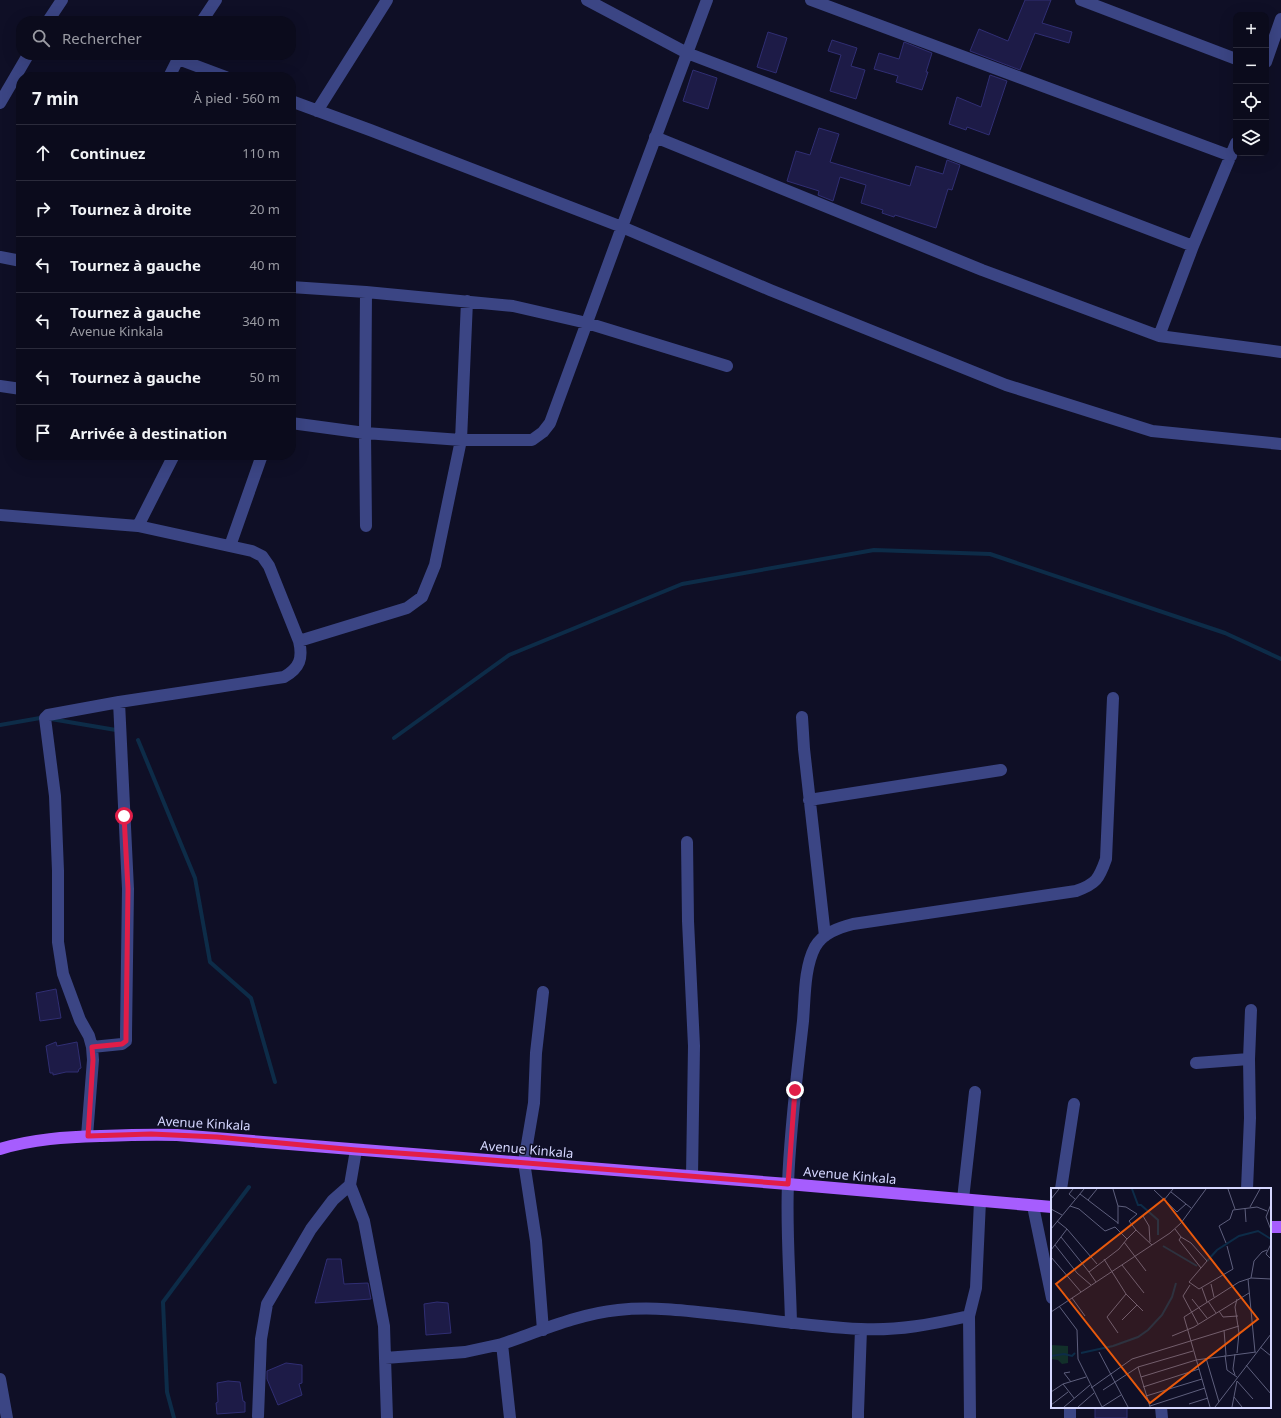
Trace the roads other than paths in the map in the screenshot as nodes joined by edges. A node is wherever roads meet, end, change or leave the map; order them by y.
1 (62, 0) edge
2 (216, 0) edge
3 (387, 0) edge
4 (587, 0) edge
5 (707, 0) edge
6 (811, 0) edge
7 (1081, 0) edge
8 (603, 4) edge
9 (51, 16) edge
10 (205, 16) edge
11 (1281, 19) edge
12 (687, 53) junction
13 (1269, 53) edge
14 (1233, 58) edge
15 (25, 60) edge
16 (178, 60) edge
17 (186, 60) edge
18 (18, 72) edge
19 (172, 72) edge
20 (214, 72) edge
21 (16, 76) edge
22 (0, 103) edge
23 (296, 103) edge
24 (316, 111) junction
25 (655, 137) junction
26 (1233, 151) edge
27 (1231, 156) junction
28 (622, 227) junction
29 (1193, 246) junction
30 (0, 257) edge
31 (16, 260) edge
32 (296, 287) edge
33 (366, 292) junction
34 (467, 301) junction
35 (586, 323) junction
36 (1159, 336) junction
37 (1281, 352) edge
38 (727, 366) dead end
39 (0, 386) edge
40 (16, 388) edge
41 (296, 424) edge
42 (365, 433) junction
43 (461, 440) junction
44 (1281, 444) edge
45 (171, 460) edge
46 (260, 460) edge
47 (0, 515) edge
48 (138, 526) junction
49 (366, 526) dead end
50 (230, 546) junction
51 (298, 641) junction
52 (1113, 698) dead end
53 (119, 702) junction
54 (802, 717) dead end
55 (1001, 770) dead end
56 (809, 800) junction
57 (687, 842) dead end
58 (825, 936) junction
59 (543, 992) dead end
60 (1251, 1010) dead end
61 (92, 1047) junction
62 (1249, 1059) junction
63 (1196, 1063) dead end
64 (976, 1092) dead end
65 (1074, 1104) dead end
66 (88, 1136) junction
67 (0, 1149) edge
68 (356, 1150) junction
69 (524, 1162) junction
70 (692, 1176) junction
71 (788, 1184) junction
72 (350, 1185) junction
73 (1061, 1188) edge
74 (1247, 1188) edge
75 (963, 1199) junction
76 (980, 1201) junction
77 (1033, 1206) junction
78 (1051, 1207) edge
79 (1051, 1293) edge
80 (969, 1316) junction
81 (791, 1323) junction
82 (861, 1329) junction
83 (543, 1330) junction
84 (502, 1344) junction
85 (385, 1358) junction
86 (0, 1379) edge
87 (1161, 1408) edge
88 (258, 1416) dead end
89 (5, 1417) edge
90 (387, 1418) edge
91 (510, 1418) edge
92 (858, 1418) edge
93 (970, 1418) edge
94 (1162, 1418) edge

1 - 9 street
2 - 10 street
3 - 24 street
4 - 8 street
5 - 12 street
6 - 27 street
7 - 14 street
8 - 12 street
11 - 13 street
12 - 25 street
12 - 29 street
15 - 18 street
16 - 19 street
17 - 20 street
21 - 22 street
23 - 24 street
24 - 28 street
25 - 28 street
25 - 36 street
26 - 27 street
27 - 29 street
28 - 35 street
28 - 44 street
29 - 36 street
30 - 31 street
32 - 33 street
33 - 34 street
33 - 42 street
34 - 35 street
34 - 43 street
35 - 38 street
35 - 43 street
36 - 37 street
39 - 40 street
41 - 42 street
42 - 43 street
42 - 49 street
43 - 51 street
45 - 48 street
46 - 50 street
47 - 48 street
48 - 50 street
50 - 51 street
51 - 53 street
52 - 58 street
53 - 61 street
53 - 61 street
54 - 56 street
55 - 56 street
56 - 58 street
57 - 70 street
58 - 71 street
59 - 69 street
60 - 62 street
61 - 66 street
62 - 63 street
62 - 74 street
64 - 75 street
65 - 73 street
66 - 67 main road, Avenue Kinkala
66 - 68 main road, Avenue Kinkala
68 - 69 main road, Avenue Kinkala
68 - 72 street
69 - 70 main road, Avenue Kinkala
69 - 83 street
70 - 71 main road, Avenue Kinkala
71 - 75 main road, Avenue Kinkala
71 - 81 street
72 - 85 street
72 - 88 street
75 - 76 main road, Avenue Kinkala
76 - 77 main road, Avenue Kinkala
76 - 80 street
77 - 78 main road, Avenue Kinkala
77 - 79 street
80 - 82 street
80 - 93 street
81 - 82 street
81 - 83 street
82 - 92 street
83 - 84 street
84 - 85 street
84 - 91 street
85 - 90 street
86 - 89 street
87 - 94 street

